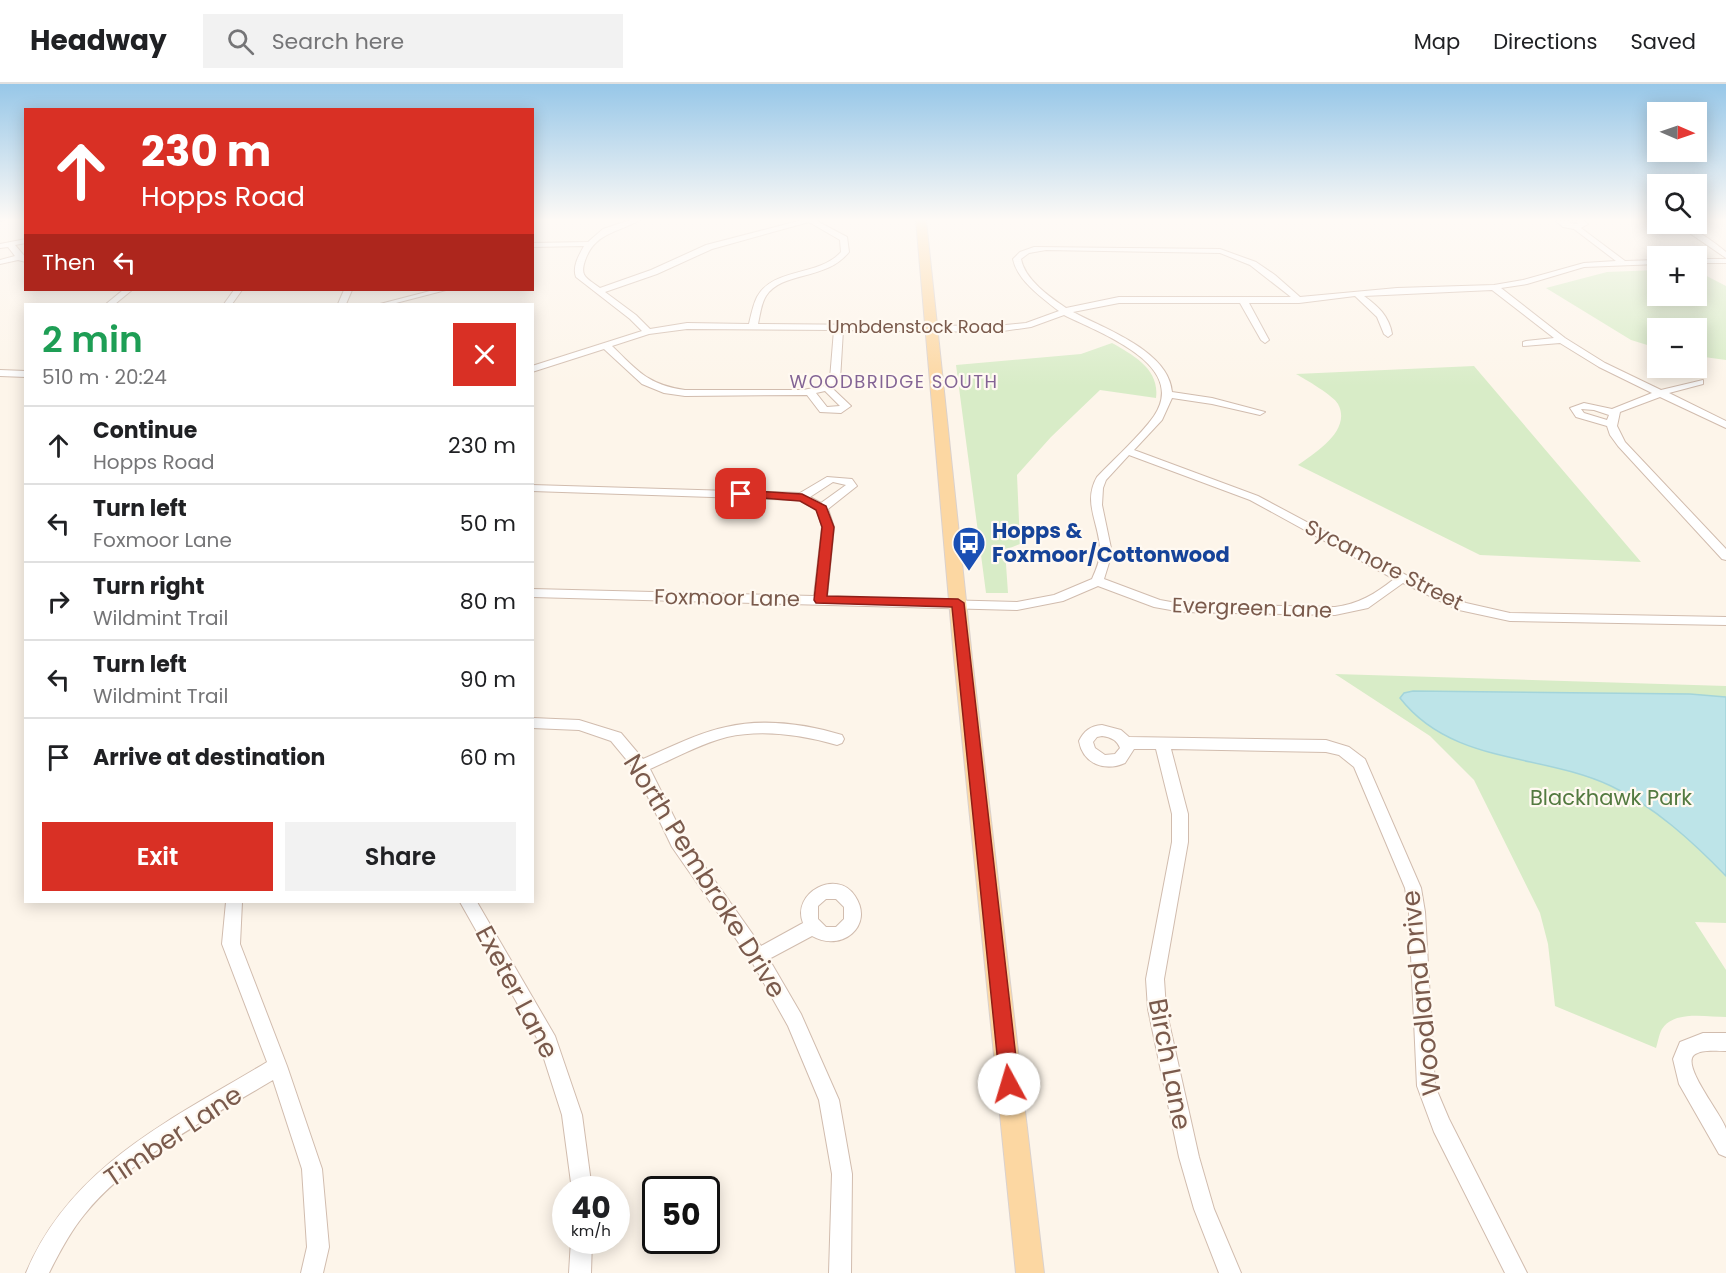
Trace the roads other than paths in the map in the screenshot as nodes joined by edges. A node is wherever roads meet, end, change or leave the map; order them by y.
1 (579, 275) edge
2 (644, 275) edge
3 (802, 275) edge
4 (926, 275) edge
5 (1025, 275) edge
6 (1271, 275) edge
7 (1547, 275) edge
8 (1494, 287) junction
9 (601, 290) junction
10 (127, 291) edge
11 (438, 291) edge
12 (1357, 294) junction
13 (1299, 300) junction
14 (1243, 301) junction
15 (111, 303) edge
16 (388, 303) edge
17 (1066, 311) junction
18 (753, 326) junction
19 (839, 328) junction
20 (931, 328) junction
21 (648, 332) junction
22 (1388, 334) dead end
23 (1265, 340) dead end
24 (1562, 340) junction
25 (1526, 344) dead end
26 (606, 346) junction
27 (534, 368) edge
28 (0, 373) edge
29 (24, 374) edge
30 (1700, 382) dead end
31 (827, 388) junction
32 (810, 392) junction
33 (1660, 393) junction
34 (1170, 394) junction
35 (1260, 412) dead end
36 (1726, 425) edge
37 (1128, 451) junction
38 (534, 488) edge
39 (802, 497) junction
40 (822, 508) junction
41 (1726, 556) edge
42 (1402, 578) junction
43 (1097, 581) junction
44 (534, 593) edge
45 (820, 600) junction
46 (958, 603) junction
47 (1726, 621) edge
48 (534, 723) edge
49 (837, 739) dead end
50 (1125, 743) dead end
51 (1162, 743) junction
52 (641, 766) junction
53 (234, 903) edge
54 (469, 903) edge
55 (813, 927) dead end
56 (758, 956) junction
57 (1726, 1042) edge
58 (278, 1066) junction
59 (1726, 1147) edge
60 (580, 1176) edge
61 (581, 1254) edge
62 (37, 1273) edge
63 (312, 1273) edge
64 (580, 1273) edge
65 (840, 1273) edge
66 (1030, 1273) edge
67 (1230, 1273) edge
68 (1516, 1273) edge

1 - 9 street
2 - 9 street
3 - 18 street
4 - 20 main road
5 - 17 street
6 - 13 street
7 - 8 street, Umbdenstock Road
8 - 12 street, Umbdenstock Road
8 - 24 street
9 - 21 street
10 - 15 street
11 - 16 street
12 - 13 street, Umbdenstock Road
12 - 22 street
13 - 14 street, Umbdenstock Road
14 - 17 street, Umbdenstock Road
14 - 23 street
17 - 20 street, Umbdenstock Road
17 - 34 street
18 - 19 street, Umbdenstock Road
18 - 21 street, Umbdenstock Road
19 - 20 street, Umbdenstock Road
19 - 31 street
20 - 46 main road
21 - 26 street, Umbdenstock Road
24 - 25 street
24 - 33 street
26 - 27 street, Umbdenstock Road
26 - 32 street
28 - 29 street
30 - 33 street
31 - 32 street
31 - 32 street
33 - 36 street
33 - 41 street
34 - 35 street
34 - 37 street
37 - 42 street, Sycamore Street
37 - 43 street
38 - 39 street
39 - 40 street
39 - 40 street
40 - 45 street
42 - 43 street, Evergreen Lane
42 - 47 street, Sycamore Street
43 - 46 street, Foxmoor Lane
44 - 45 street, Foxmoor Lane
45 - 46 street, Foxmoor Lane
46 - 66 main road
48 - 52 street, North Pembroke Drive
49 - 52 street
50 - 51 street, Woodland Drive
51 - 67 street, Birch Lane
51 - 68 street, Woodland Drive
52 - 56 street, North Pembroke Drive
53 - 58 street
54 - 60 street, Exeter Lane
55 - 56 street
56 - 65 street, North Pembroke Drive
57 - 59 street
58 - 62 street, Timber Lane
58 - 63 street
61 - 64 street

